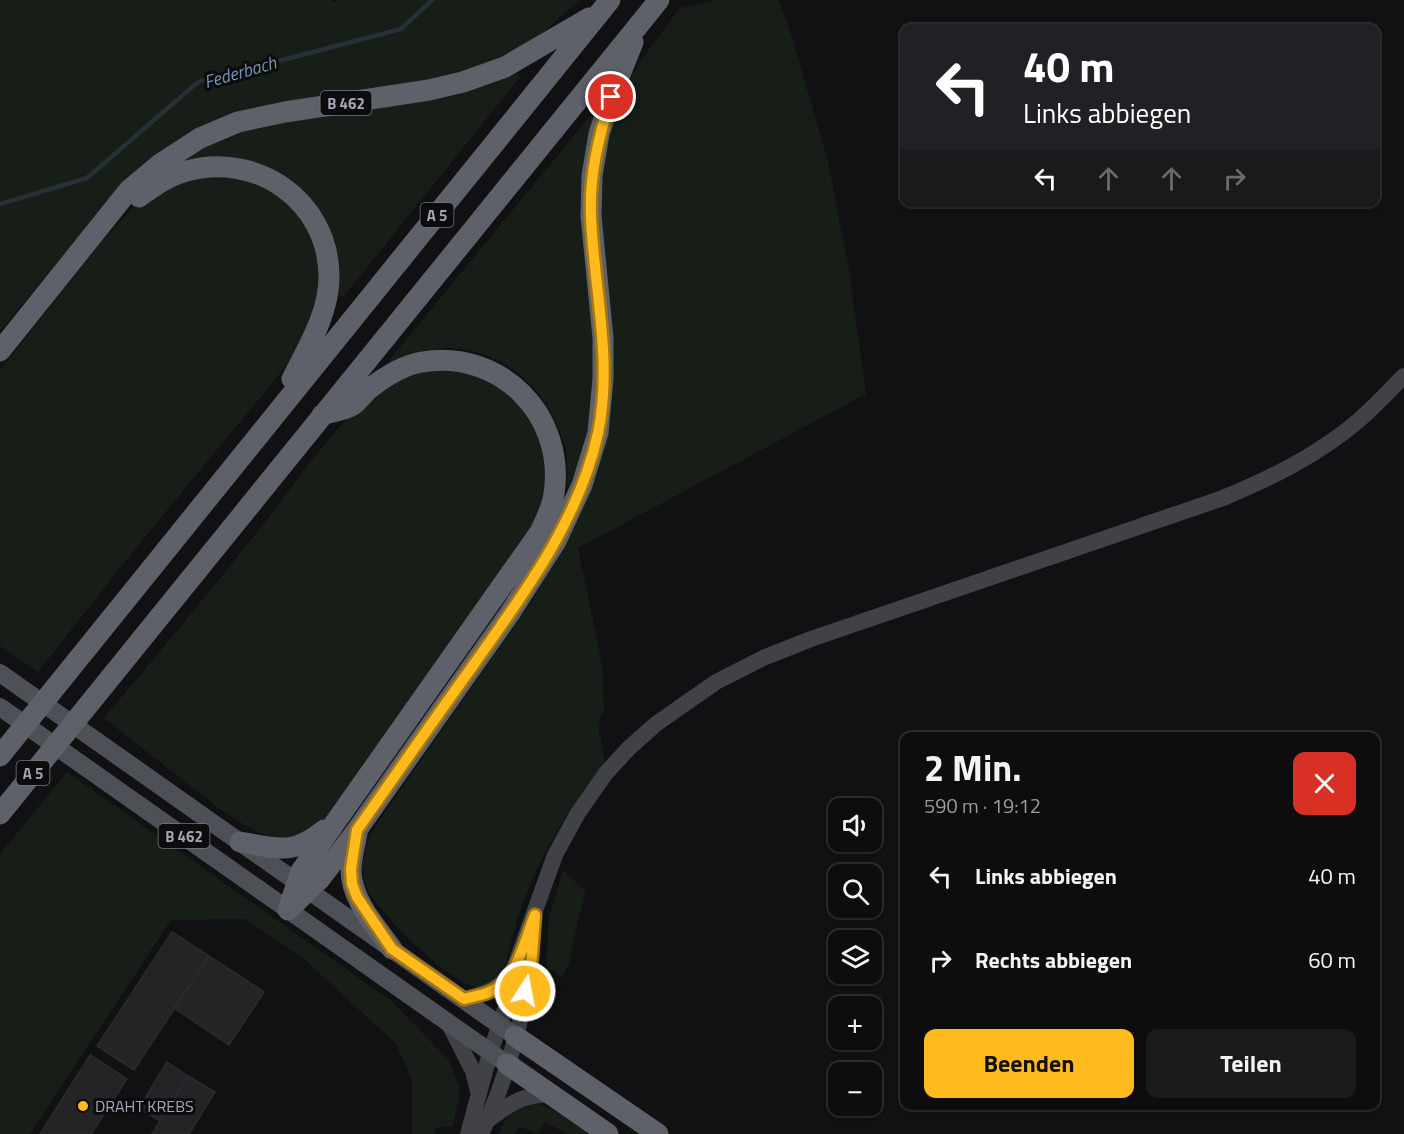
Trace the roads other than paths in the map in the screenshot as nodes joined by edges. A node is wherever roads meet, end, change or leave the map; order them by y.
1 (659, 0) edge
2 (606, 5) edge
3 (641, 22) junction
4 (91, 239) junction
5 (0, 351) edge
6 (1404, 376) edge
7 (322, 415) junction
8 (271, 420) junction
9 (0, 673) edge
10 (1, 708) edge
11 (0, 756) edge
12 (0, 814) edge
13 (339, 819) junction
14 (357, 830) junction
15 (240, 842) junction
16 (302, 886) junction
17 (288, 910) junction
18 (535, 915) junction
19 (392, 949) junction
20 (515, 966) junction
21 (464, 999) junction
22 (449, 1024) junction
23 (508, 1031) junction
24 (499, 1058) junction
25 (479, 1093) junction
26 (551, 1094) junction
27 (484, 1127) edge
28 (468, 1134) edge
29 (608, 1134) edge
30 (658, 1134) edge

1 - 3 highway, A 5
2 - 4 highway, B 462
2 - 8 highway, A 5
3 - 7 highway, A 5
3 - 14 highway, A 5
4 - 5 highway
4 - 8 highway, A 5
6 - 18 street
7 - 12 highway, A 5
7 - 13 highway, B 462
8 - 11 highway, A 5
9 - 15 main road, B 462
10 - 17 main road, B 462
13 - 15 highway, B 462
13 - 16 highway, B 462
14 - 16 highway, A 5
14 - 19 highway, A 5
15 - 16 main road, B 462
16 - 17 highway, B 462
16 - 19 main road, B 462
17 - 22 main road, B 462
18 - 20 street
18 - 23 street
19 - 21 main road, B 462
20 - 21 street
20 - 23 street
21 - 23 main road, B 462
22 - 24 main road, B 462
22 - 25 street
23 - 24 street
23 - 30 highway, B 462
24 - 25 street
24 - 26 highway, B 462
24 - 27 street
25 - 28 street
26 - 27 street
26 - 29 highway, B 462

